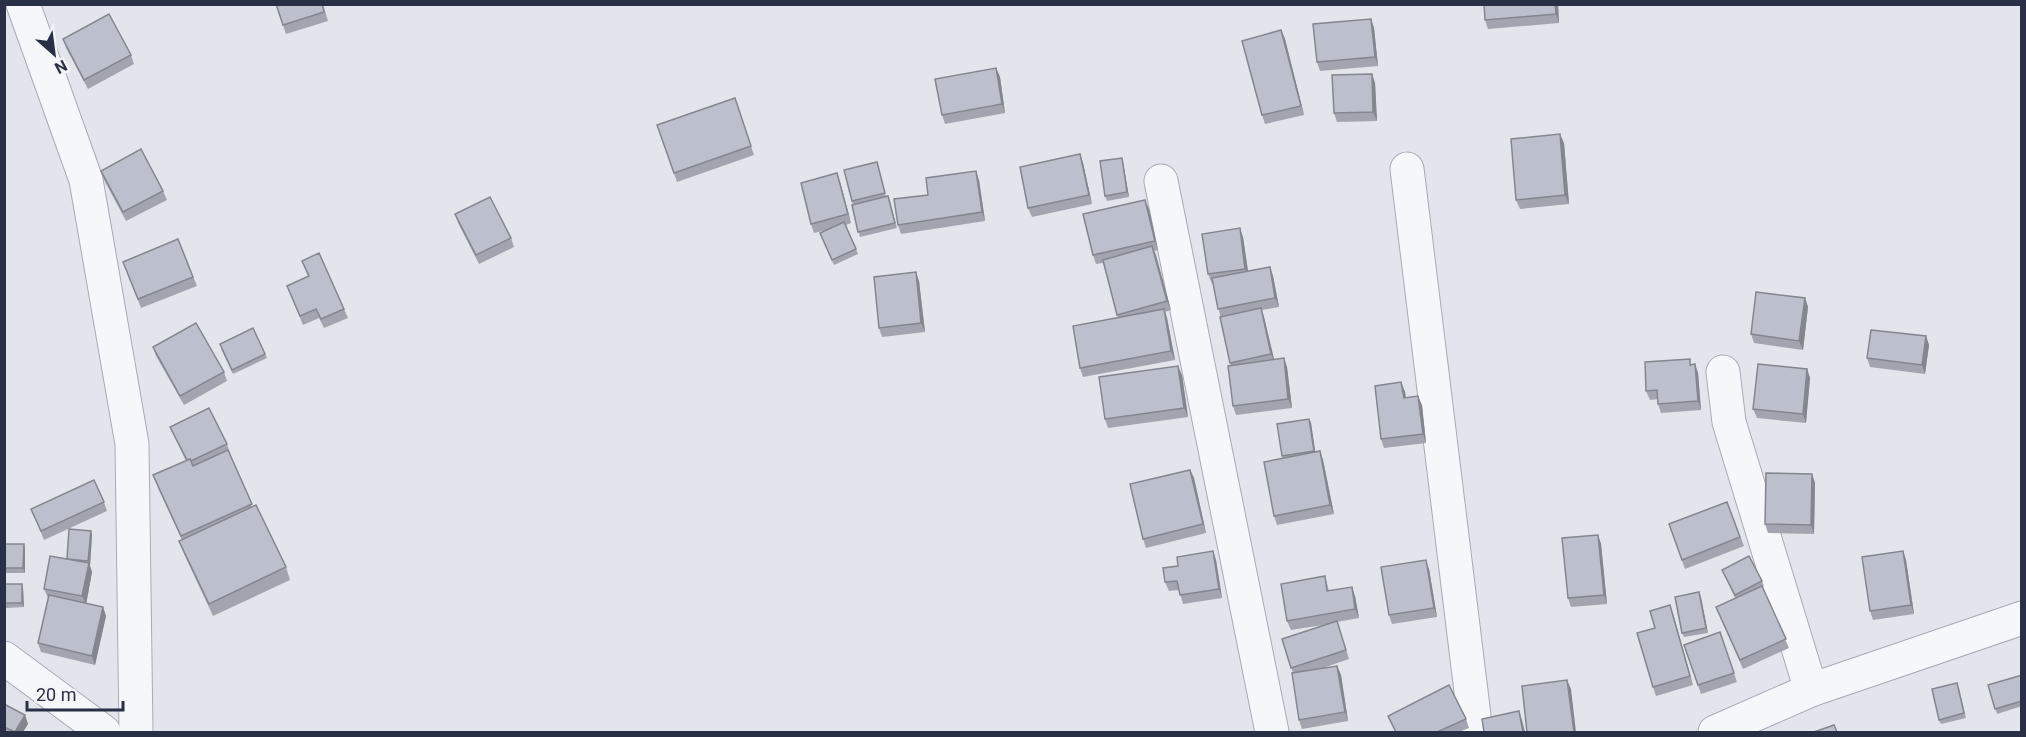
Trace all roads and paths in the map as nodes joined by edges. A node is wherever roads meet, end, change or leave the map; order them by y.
1 (23, 4) edge
2 (1407, 169) dead end
3 (1161, 181) dead end
4 (1723, 372) dead end
5 (2022, 618) edge
6 (4, 658) edge
7 (1811, 690) junction
8 (104, 732) edge
9 (136, 732) edge
10 (1272, 732) edge
11 (1476, 732) edge
12 (1715, 732) edge

1 - 9 street
2 - 11 street
3 - 10 street
4 - 7 street
5 - 7 street
6 - 8 street
7 - 12 street

